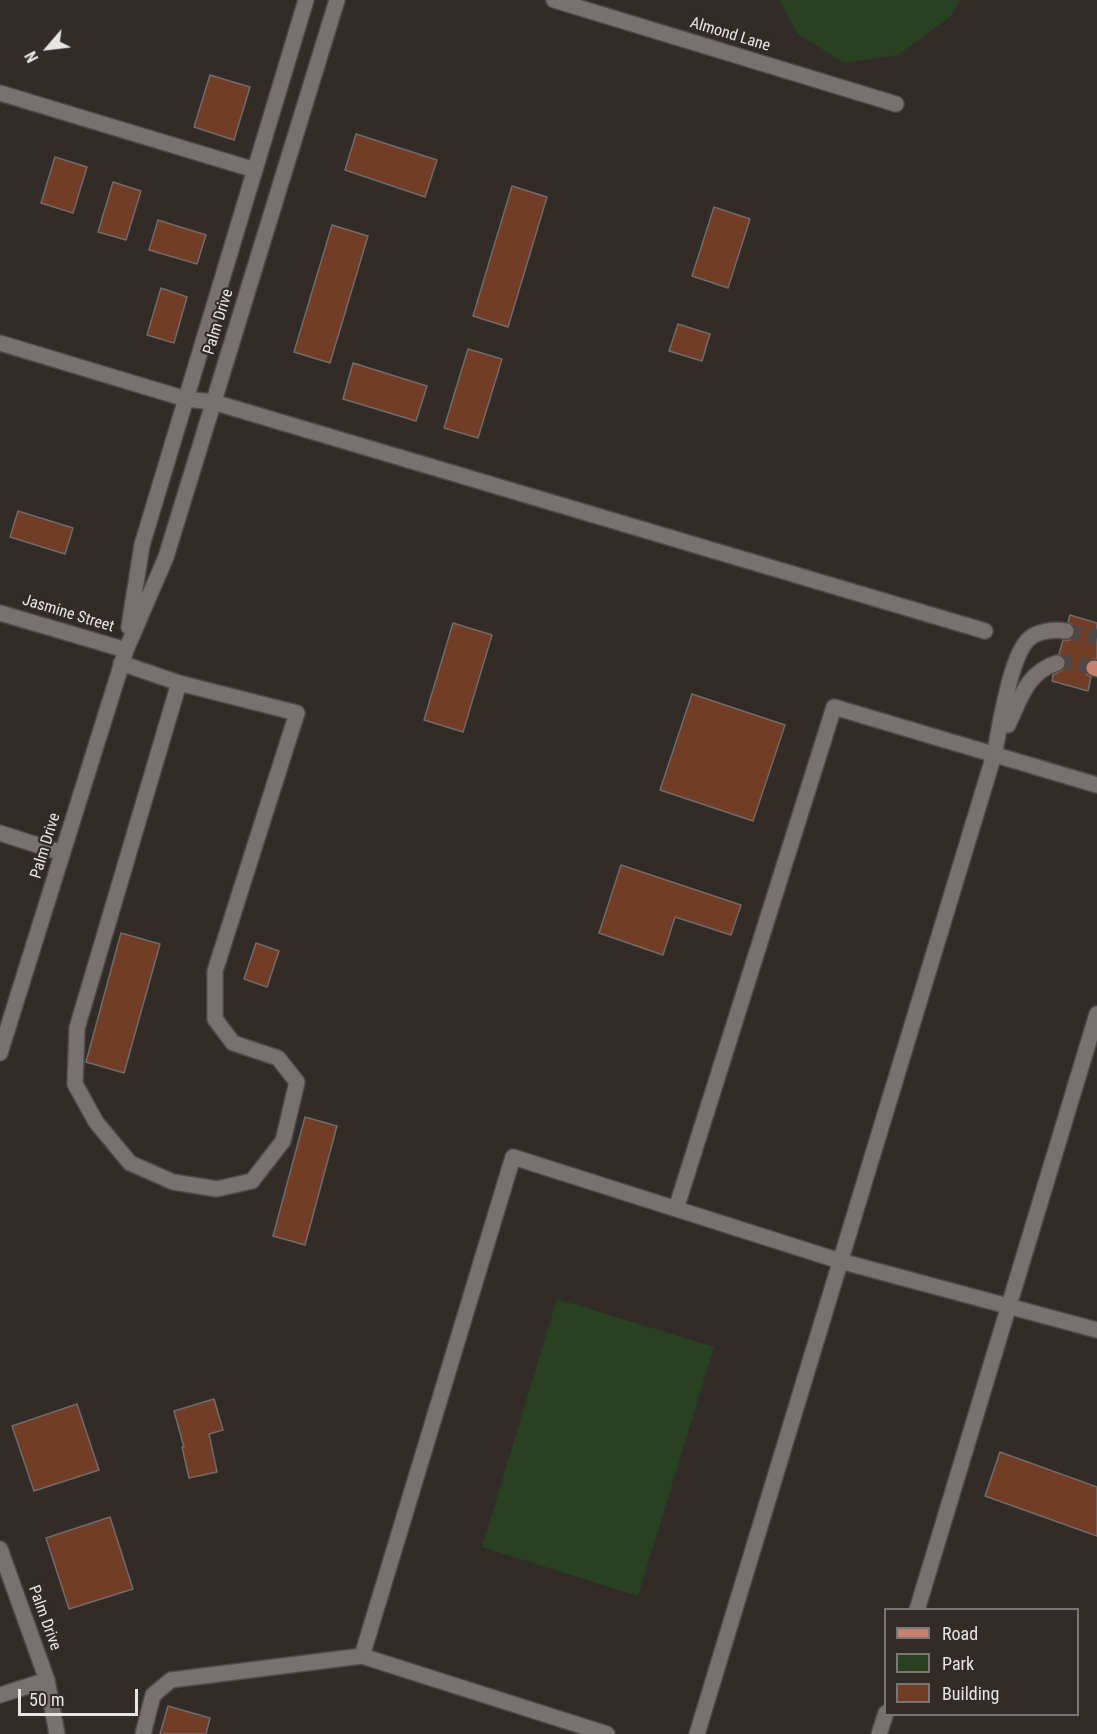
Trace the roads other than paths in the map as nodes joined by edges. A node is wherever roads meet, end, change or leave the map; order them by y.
1 (306, 0) edge
2 (337, 0) edge
3 (554, 0) edge
4 (0, 93) edge
5 (896, 104) dead end
6 (255, 170) junction
7 (0, 343) edge
8 (186, 399) junction
9 (213, 402) junction
10 (1, 616) edge
11 (986, 631) dead end
12 (1066, 631) tunnel mouth
13 (123, 657) junction
14 (1057, 663) tunnel mouth
15 (179, 683) junction
16 (994, 755) junction
17 (1097, 785) edge
18 (0, 833) edge
19 (62, 853) junction
20 (1097, 1014) edge
21 (0, 1053) edge
22 (676, 1209) junction
23 (840, 1261) junction
24 (1010, 1305) junction
25 (1097, 1330) edge
26 (0, 1550) edge
27 (918, 1608) edge
28 (362, 1656) junction
29 (47, 1680) junction
30 (0, 1695) edge
31 (884, 1716) edge
32 (57, 1734) edge
33 (143, 1734) edge
34 (607, 1734) edge
35 (697, 1734) edge
36 (879, 1734) edge

1 - 6 street, Palm Drive
2 - 9 street, Palm Drive
3 - 5 street, Almond Lane
4 - 6 street
6 - 8 street, Palm Drive
7 - 8 street
8 - 9 street
8 - 13 street, Palm Drive
9 - 11 street
9 - 13 street, Palm Drive
10 - 13 street, Jasmine Street
12 - 16 street
13 - 15 street, Jasmine Street
13 - 19 street, Palm Drive
14 - 16 street
15 - 15 street, Jasmine Street
16 - 17 street
16 - 22 street
16 - 23 street
18 - 19 street
19 - 21 street, Palm Drive
20 - 24 street
22 - 23 street
22 - 28 street
23 - 24 street
23 - 35 street
24 - 25 street
24 - 27 street
26 - 29 street, Palm Drive
28 - 33 street
28 - 34 street
29 - 30 street
29 - 32 street, Palm Drive
31 - 36 street

